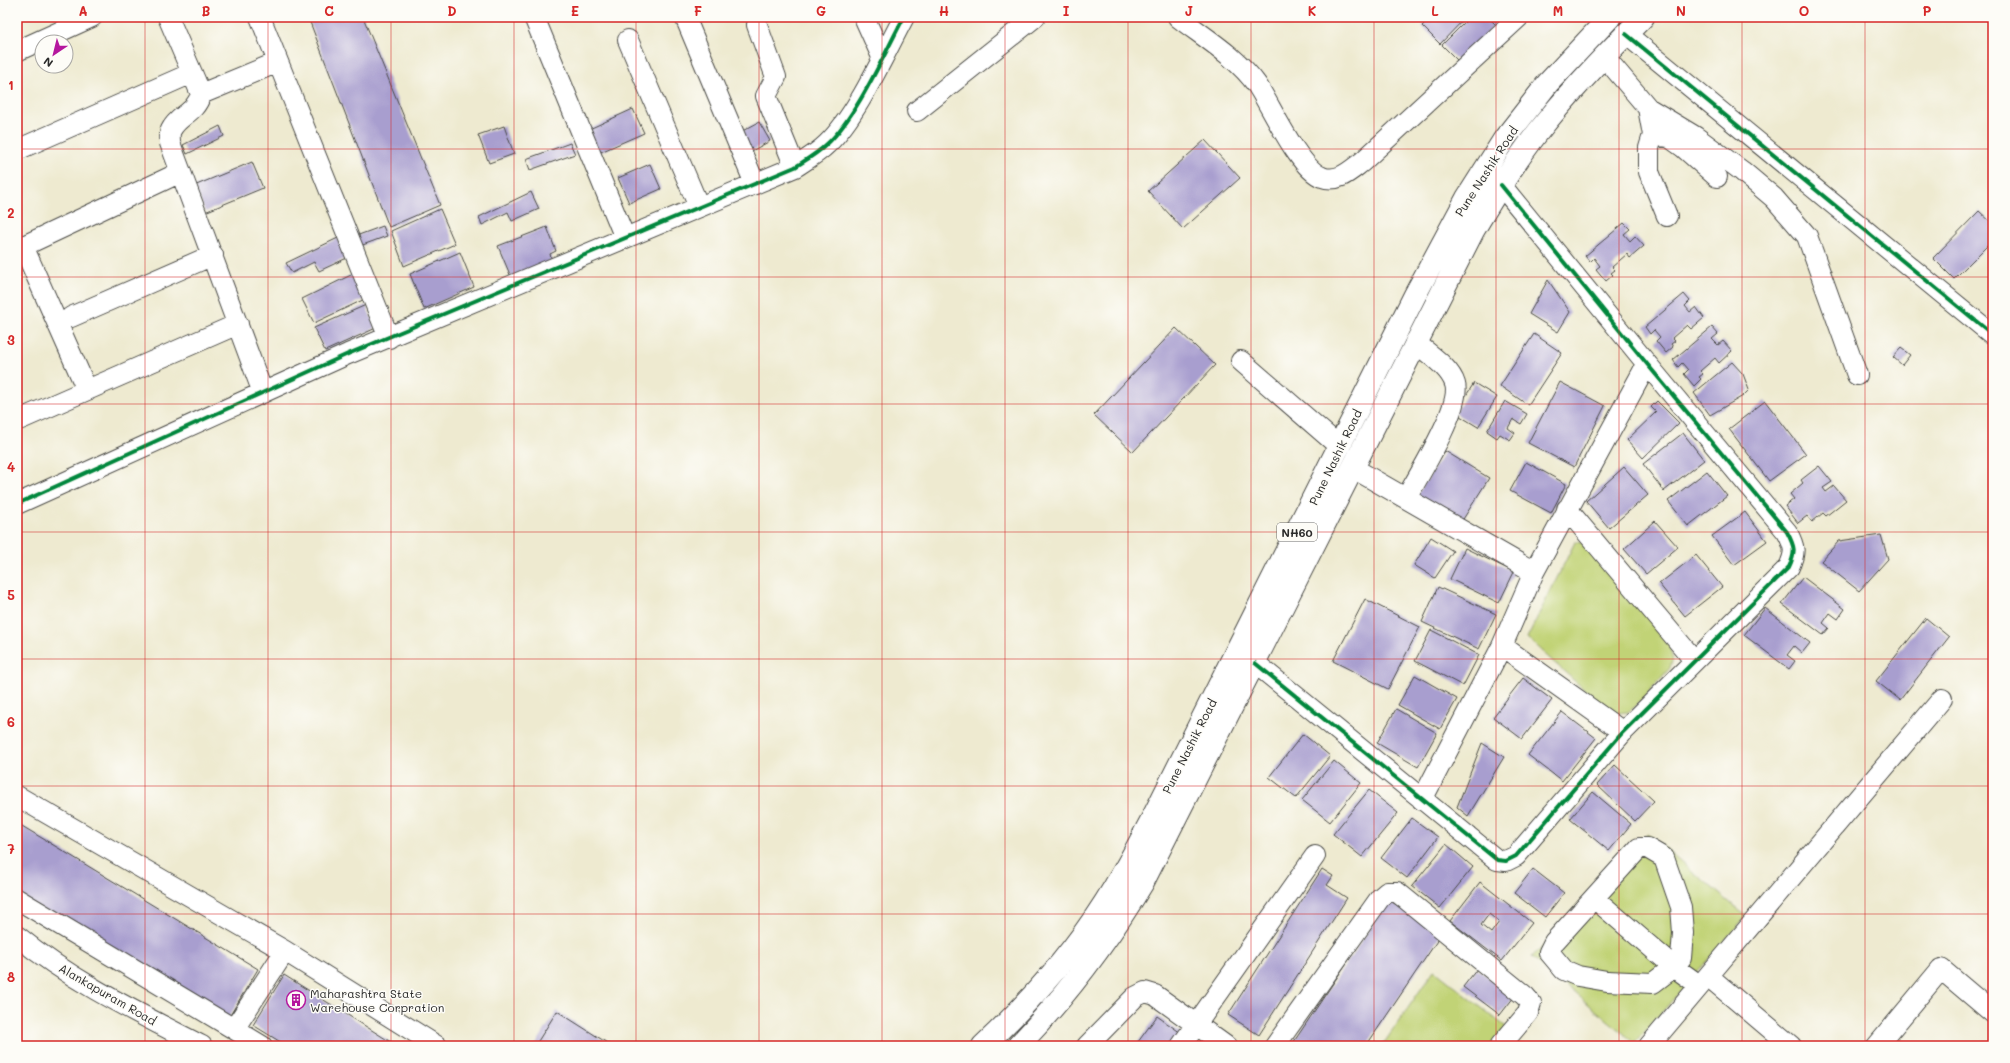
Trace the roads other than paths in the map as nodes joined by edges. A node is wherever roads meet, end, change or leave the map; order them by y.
1 (92, 17) edge
2 (168, 17) edge
3 (260, 17) edge
4 (534, 17) edge
5 (685, 17) edge
6 (864, 17) edge
7 (904, 17) edge
8 (1035, 17) edge
9 (1178, 17) edge
10 (1520, 17) edge
11 (1610, 17) edge
12 (1643, 17) edge
13 (757, 25) dead end
14 (1626, 34) junction
15 (628, 40) dead end
16 (17, 51) edge
17 (882, 56) junction
18 (1604, 56) junction
19 (278, 62) junction
20 (192, 73) junction
21 (201, 94) junction
22 (1648, 108) junction
23 (917, 111) dead end
24 (1653, 135) junction
25 (17, 150) edge
26 (795, 167) junction
27 (182, 172) junction
28 (1717, 178) dead end
29 (755, 184) junction
30 (1501, 185) junction
31 (699, 207) junction
32 (1667, 216) dead end
33 (625, 238) junction
34 (20, 247) edge
35 (213, 255) junction
36 (71, 317) dead end
37 (238, 324) junction
38 (1993, 334) edge
39 (389, 338) junction
40 (1415, 342) junction
41 (1241, 361) dead end
42 (1647, 364) junction
43 (1857, 375) dead end
44 (87, 390) junction
45 (263, 393) junction
46 (22, 419) dead end
47 (1340, 447) junction
48 (1353, 468) junction
49 (1406, 498) junction
50 (17, 504) edge
51 (1567, 509) junction
52 (1534, 572) junction
53 (1502, 646) junction
54 (1694, 660) junction
55 (1255, 663) junction
56 (1942, 699) dead end
57 (1623, 732) junction
58 (17, 796) edge
59 (1422, 800) junction
60 (1315, 856) dead end
61 (1594, 898) junction
62 (17, 900) edge
63 (17, 936) edge
64 (286, 951) junction
65 (1674, 967) junction
66 (1704, 980) junction
67 (1993, 1013) edge
68 (1196, 1024) junction
69 (234, 1029) junction
70 (202, 1046) edge
71 (262, 1046) edge
72 (437, 1046) edge
73 (984, 1046) edge
74 (1018, 1046) edge
75 (1087, 1046) edge
76 (1181, 1046) edge
77 (1226, 1046) edge
78 (1275, 1046) edge
79 (1500, 1046) edge
80 (1649, 1046) edge
81 (1791, 1046) edge
82 (1877, 1046) edge

1 - 16 street
2 - 20 street
3 - 19 street
4 - 33 street
5 - 29 street
6 - 17 street
7 - 17 street
8 - 23 street
9 - 10 street
11 - 47 highway, Pune Nashik Road / NH60
12 - 14 highway, Pune Nashik Road / NH60
13 - 26 street
14 - 18 highway, Pune Nashik Road / NH60
14 - 38 street
15 - 31 street
17 - 26 street
18 - 22 street
18 - 30 highway, Pune Nashik Road / NH60
19 - 21 street
19 - 39 street
20 - 21 street
20 - 25 street
21 - 27 street
22 - 24 street
22 - 43 street
24 - 28 street
24 - 32 street
26 - 29 street
27 - 34 street
27 - 35 street
29 - 31 street
30 - 40 highway, Pune Nashik Road / NH60
30 - 42 street
31 - 33 street
33 - 39 street
34 - 44 street
35 - 36 street
35 - 37 street
37 - 44 street
37 - 45 street
39 - 45 street
40 - 48 highway, Pune Nashik Road / NH60
40 - 49 street
41 - 47 street
42 - 51 street
42 - 54 street
44 - 46 street
45 - 50 street
47 - 73 highway, Pune Nashik Road / NH60
48 - 49 street
48 - 55 highway, Pune Nashik Road / NH60
49 - 52 street
51 - 52 street
51 - 54 street
52 - 53 street
53 - 57 street
53 - 59 street
54 - 57 street
55 - 59 street
55 - 74 highway, Pune Nashik Road / NH60
56 - 66 street
57 - 59 street
58 - 64 street
60 - 68 street
61 - 65 street
61 - 65 street
61 - 65 street
62 - 69 street
63 - 70 street, Alankapuram Road
64 - 69 street
64 - 72 street
65 - 66 street
66 - 80 street
66 - 81 street
67 - 82 street
68 - 75 street
68 - 76 street
68 - 77 street
69 - 71 street
78 - 79 street

